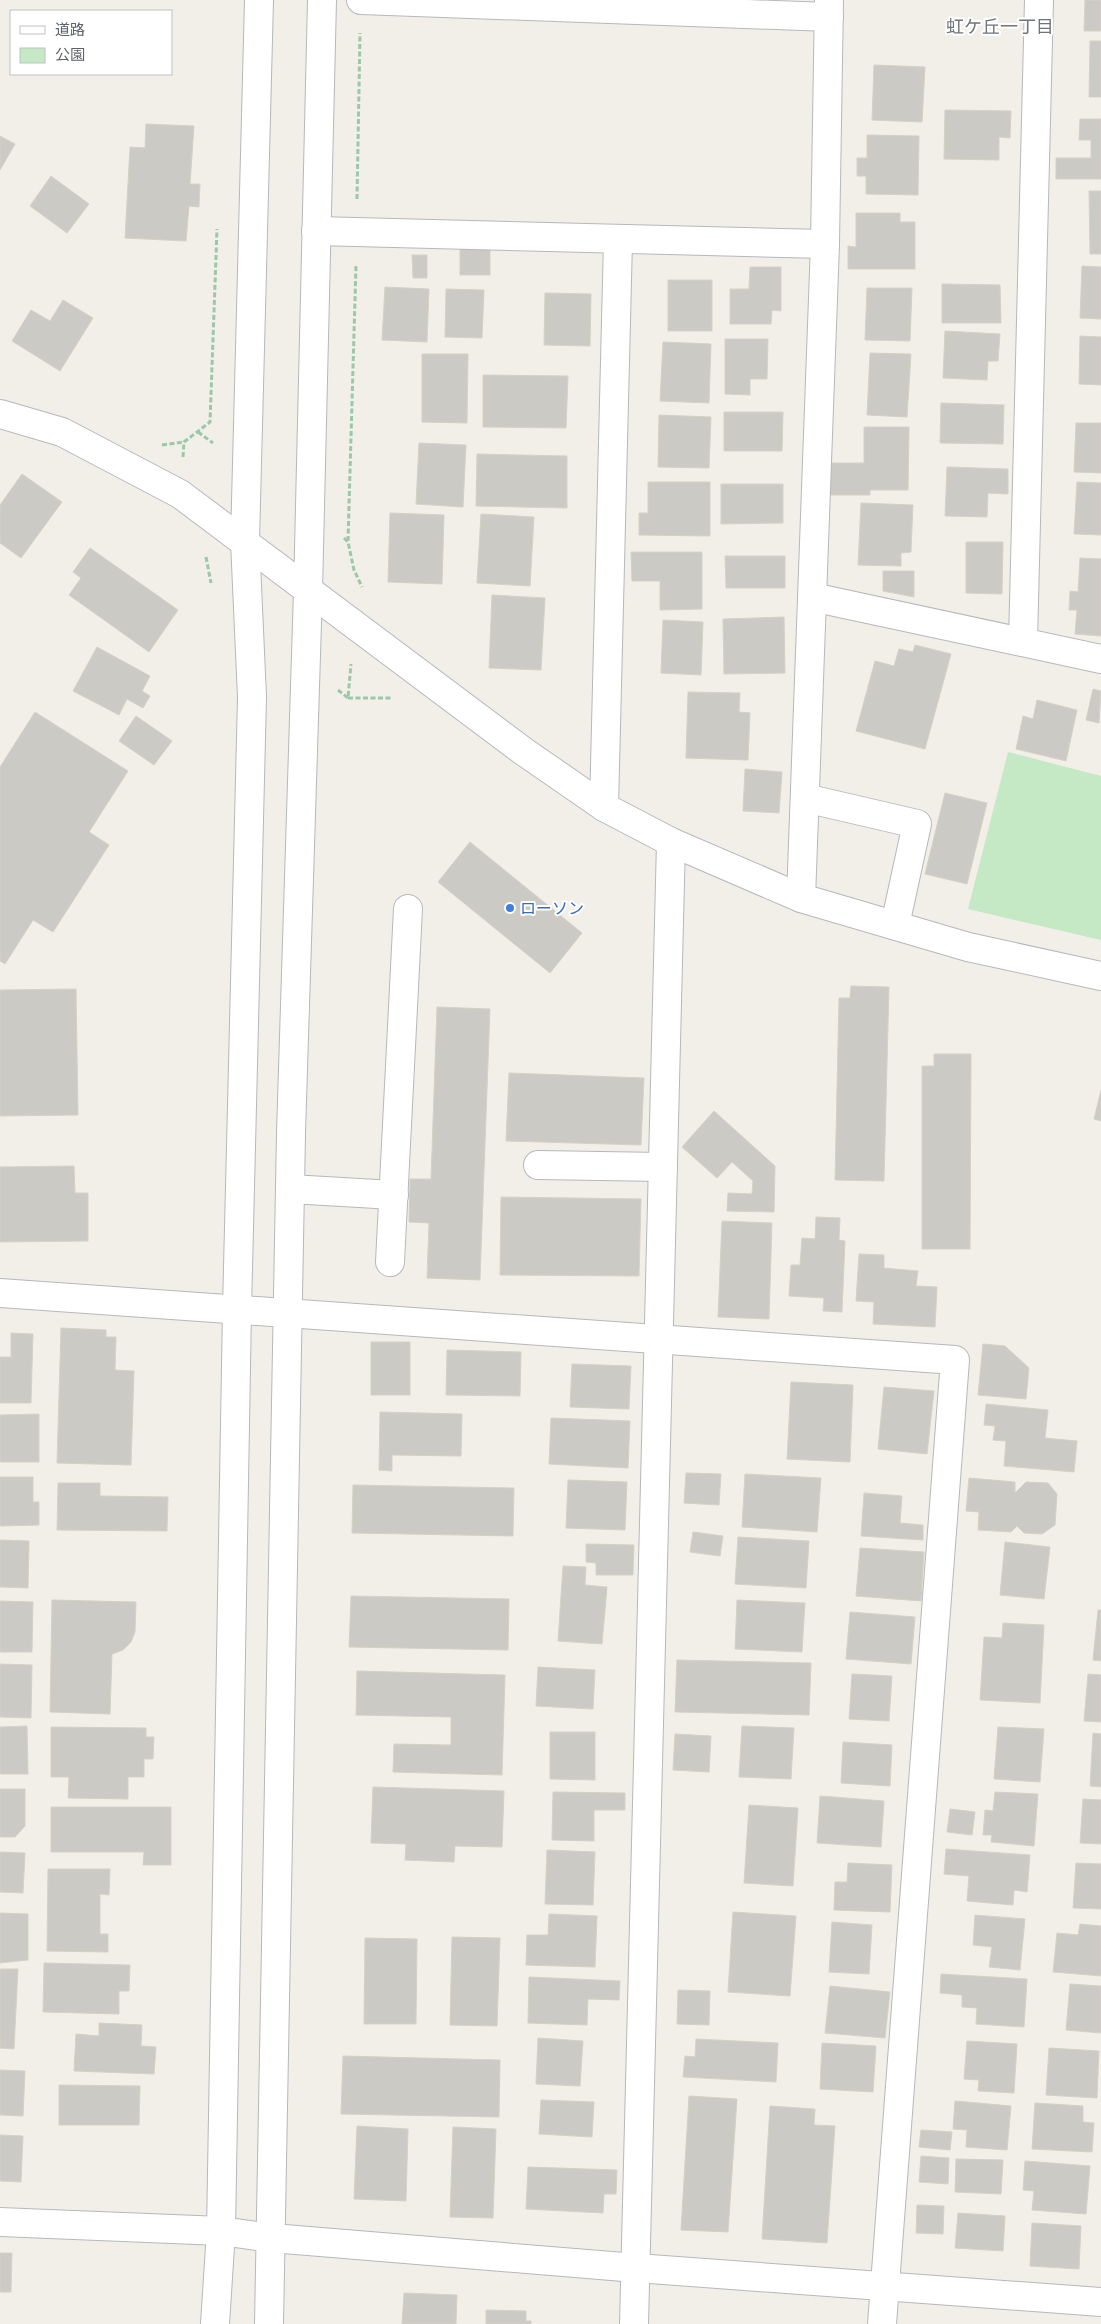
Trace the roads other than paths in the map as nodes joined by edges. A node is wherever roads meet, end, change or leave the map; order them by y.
1 (259, 0) edge
2 (322, 0) edge
3 (361, 0) edge
4 (1040, 0) edge
5 (829, 8) edge
6 (316, 231) junction
7 (618, 240) junction
8 (825, 244) junction
9 (0, 414) edge
10 (245, 541) junction
11 (308, 591) junction
12 (812, 597) junction
13 (1023, 642) junction
14 (1101, 659) edge
15 (804, 798) junction
16 (604, 807) junction
17 (671, 842) junction
18 (800, 898) junction
19 (408, 909) dead end
20 (895, 925) junction
21 (1101, 976) edge
22 (538, 1165) dead end
23 (663, 1167) junction
24 (290, 1189) junction
25 (394, 1195) junction
26 (390, 1262) dead end
27 (0, 1293) edge
28 (237, 1309) junction
29 (290, 1313) junction
30 (658, 1340) junction
31 (0, 2222) edge
32 (221, 2231) junction
33 (272, 2238) junction
34 (636, 2268) junction
35 (885, 2285) junction
36 (1101, 2302) edge
37 (215, 2324) edge
38 (268, 2324) edge
39 (634, 2324) edge
40 (882, 2324) edge

1 - 10 street
2 - 6 street
3 - 5 street
4 - 13 street
5 - 8 street
6 - 7 street
6 - 11 street
7 - 8 street
7 - 16 street
8 - 12 street
9 - 10 street
10 - 11 street
10 - 28 street
11 - 16 street
11 - 24 street
12 - 13 street
12 - 15 street
13 - 14 street
15 - 18 street
15 - 20 street
16 - 17 street
17 - 18 street
17 - 23 street
18 - 20 street
19 - 25 street
20 - 21 street
22 - 23 street
23 - 30 street
24 - 25 street
24 - 29 street
25 - 26 street
27 - 28 street
28 - 29 street
28 - 32 street
29 - 30 street
29 - 33 street
30 - 34 street
30 - 35 street
31 - 32 street
32 - 33 street
32 - 37 street
33 - 34 street
33 - 38 street
34 - 35 street
34 - 39 street
35 - 36 street
35 - 40 street

